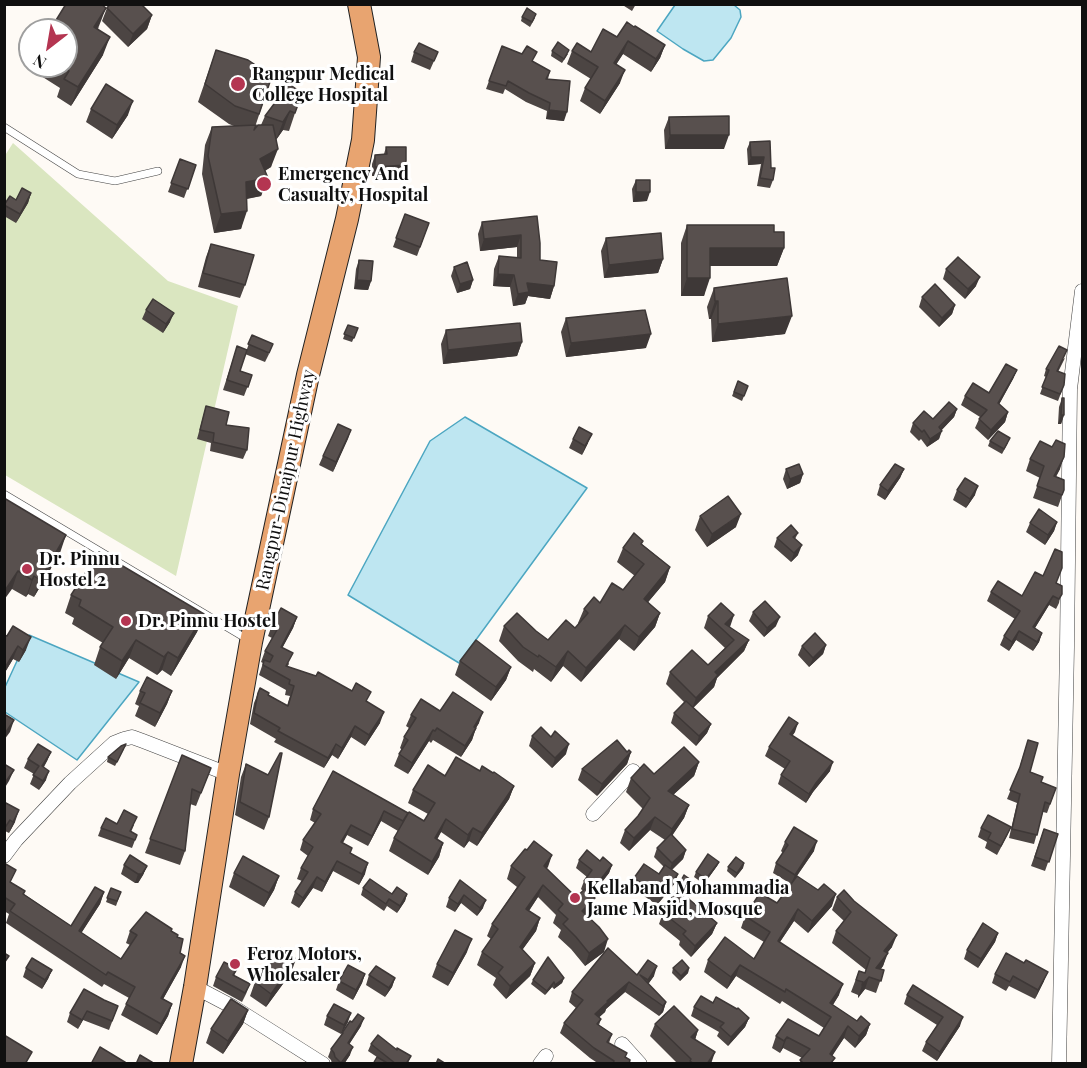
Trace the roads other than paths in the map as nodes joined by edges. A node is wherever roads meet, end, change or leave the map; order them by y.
1 (359, 4) edge
2 (4, 127) edge
3 (158, 171) dead end
4 (1083, 291) edge
5 (4, 494) edge
6 (251, 642) junction
7 (633, 771) dead end
8 (228, 774) junction
9 (592, 814) dead end
10 (4, 856) edge
11 (195, 987) junction
12 (622, 1044) dead end
13 (181, 1064) edge
14 (323, 1064) edge
15 (640, 1064) edge
16 (1059, 1064) edge

1 - 6 highway, Rangpur-Dinajpur Highway
2 - 3 lane
4 - 16 street
5 - 6 lane
6 - 8 highway, Rangpur-Dinajpur Highway
7 - 9 street
8 - 10 street
8 - 11 highway, Rangpur-Dinajpur Highway
11 - 13 highway, Rangpur-Dinajpur Highway
11 - 14 street
12 - 15 street

